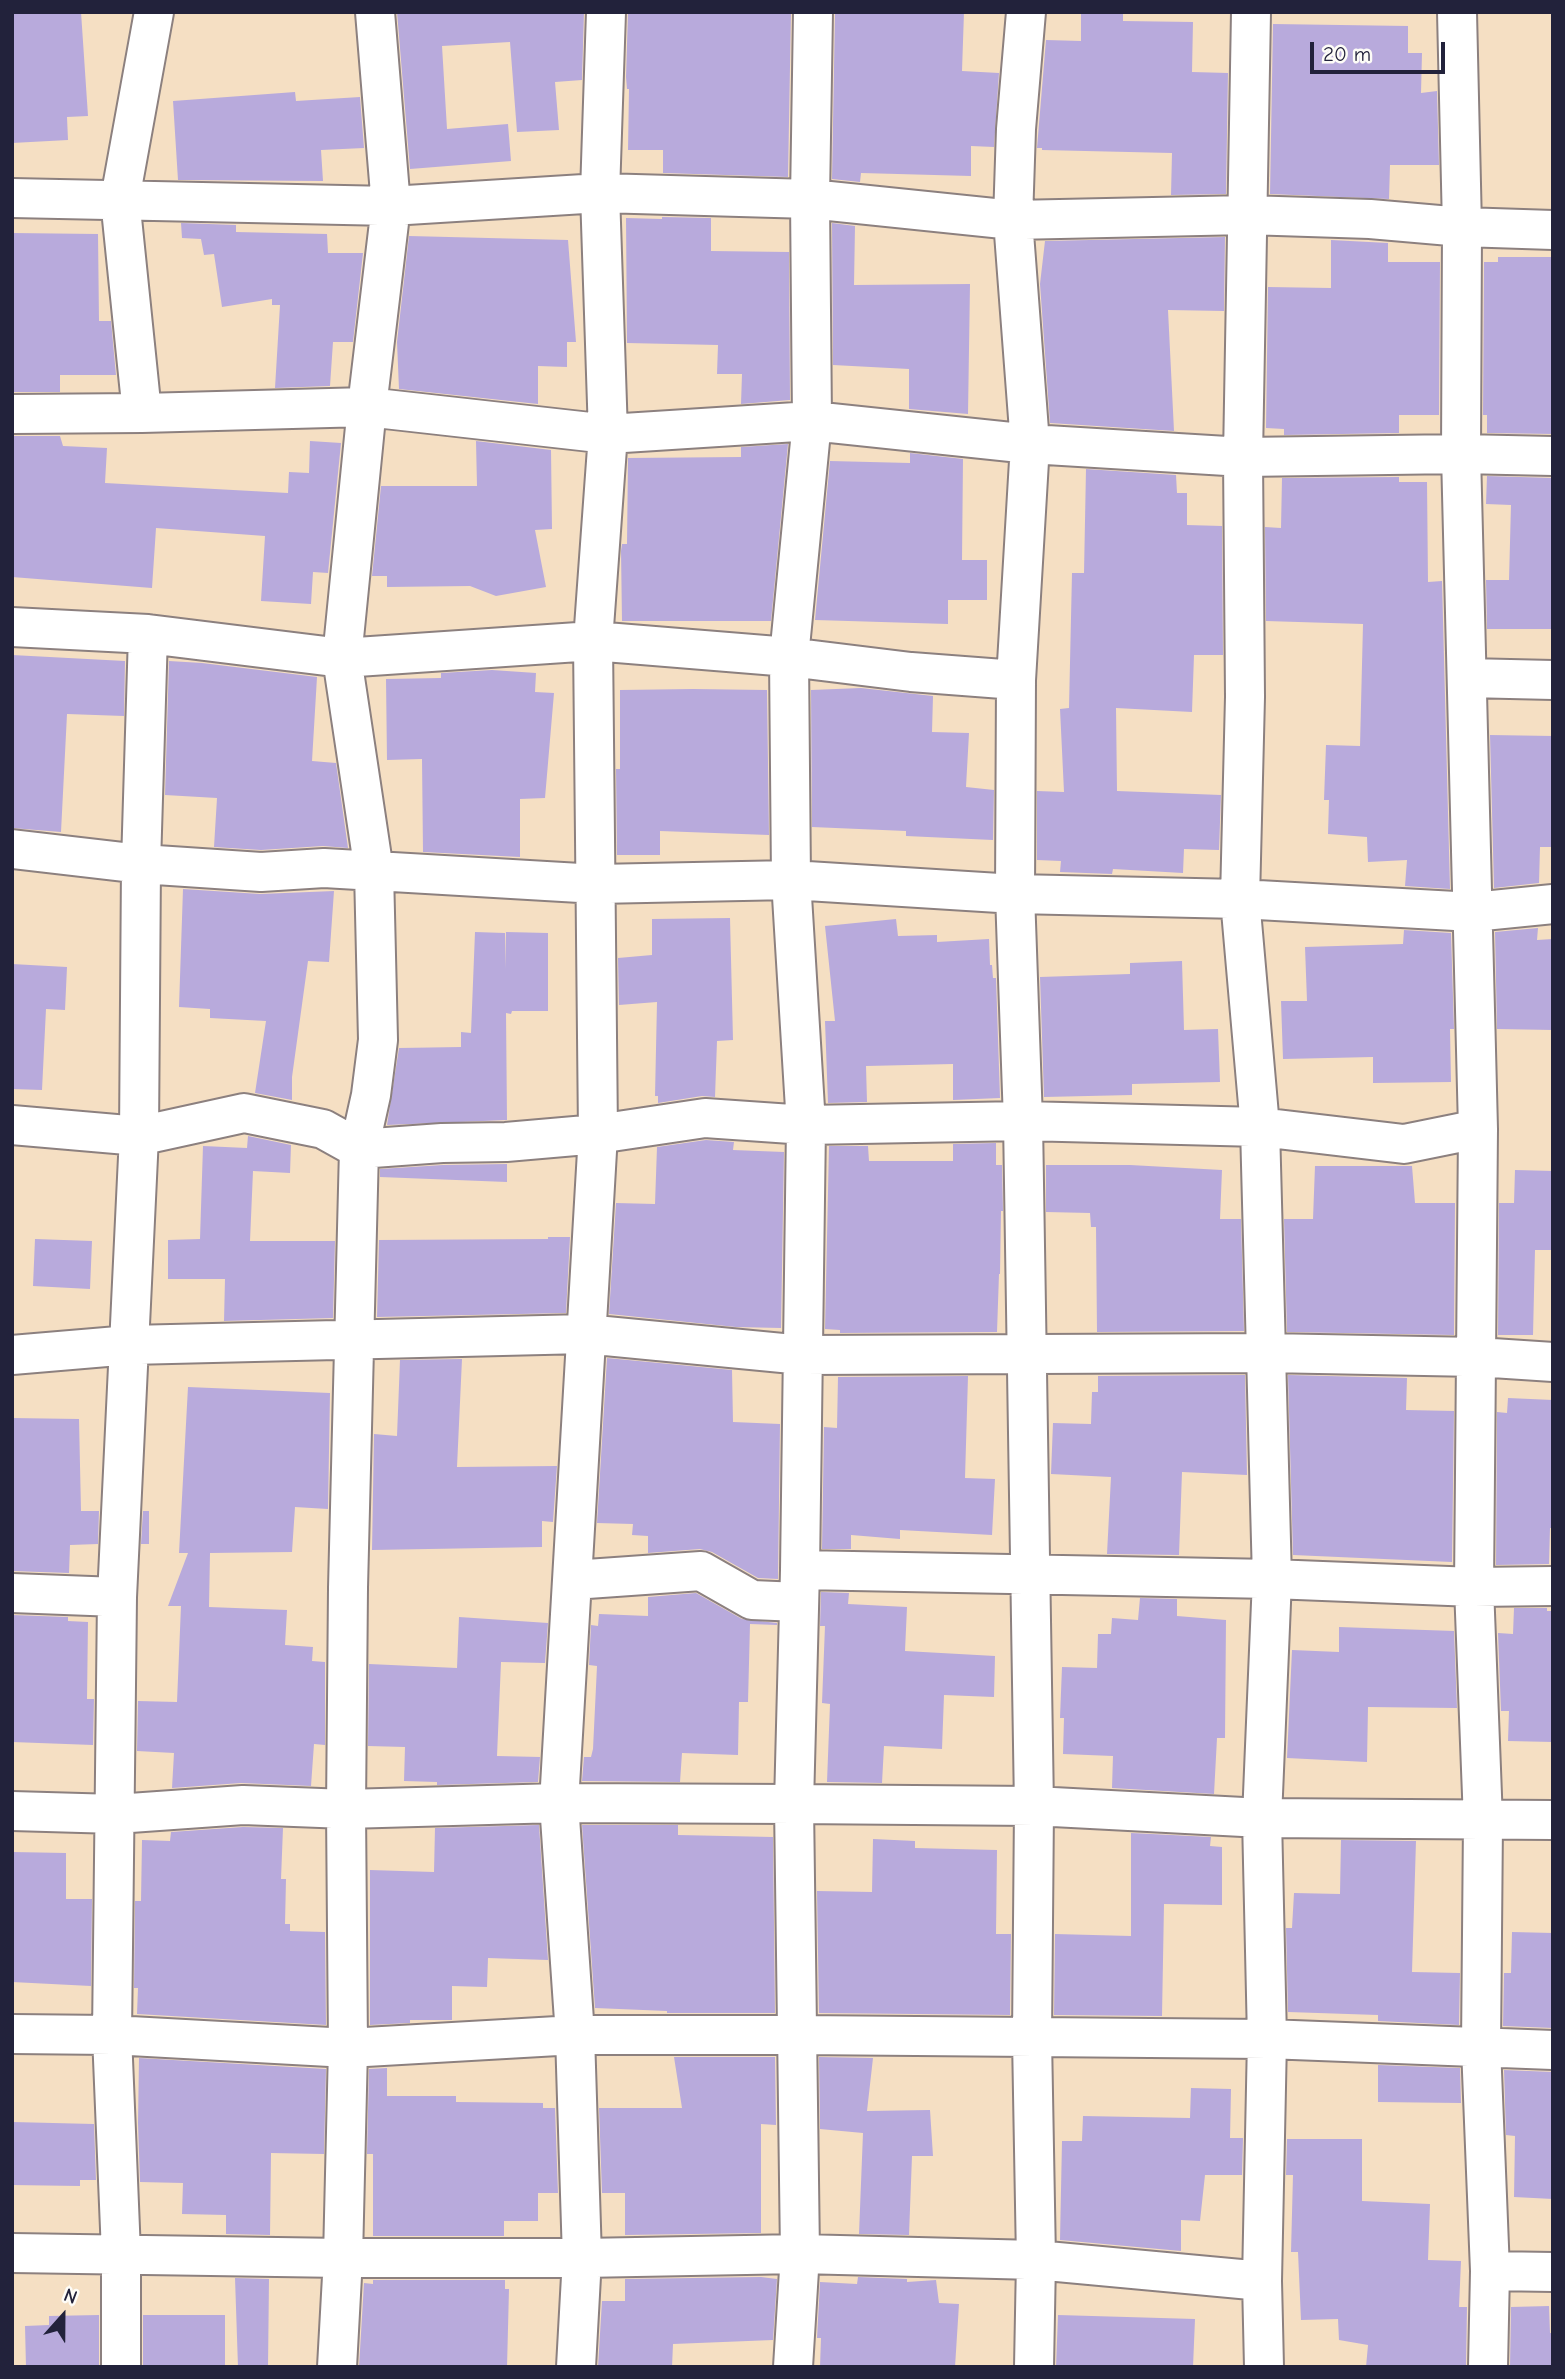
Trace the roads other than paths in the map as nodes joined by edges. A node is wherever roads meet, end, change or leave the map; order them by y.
1 (154, 12) edge
2 (375, 12) edge
3 (606, 12) edge
4 (813, 12) edge
5 (1026, 12) edge
6 (1251, 12) edge
7 (1457, 12) edge
8 (600, 193) junction
9 (12, 198) edge
10 (120, 199) junction
11 (810, 199) junction
12 (391, 206) junction
13 (1247, 215) junction
14 (1013, 220) junction
15 (1462, 227) junction
16 (1553, 230) edge
17 (367, 407) junction
18 (142, 413) junction
19 (12, 414) edge
20 (811, 421) junction
21 (608, 434) junction
22 (1030, 444) junction
23 (1461, 454) junction
24 (1553, 456) edge
25 (1243, 457) junction
26 (12, 627) edge
27 (148, 634) junction
28 (593, 641) junction
29 (789, 657) junction
30 (342, 658) junction
31 (1467, 678) junction
32 (1016, 680) junction
33 (1553, 680) edge
34 (12, 849) edge
35 (141, 864) junction
36 (374, 871) junction
37 (791, 880) junction
38 (597, 884) junction
39 (1015, 894) junction
40 (1240, 899) junction
41 (1553, 904) edge
42 (1473, 912) junction
43 (1023, 1121) junction
44 (12, 1125) edge
45 (806, 1125) junction
46 (1261, 1127) junction
47 (1478, 1129) junction
48 (598, 1134) junction
49 (139, 1136) junction
50 (359, 1149) junction
51 (585, 1334) junction
52 (355, 1338) junction
53 (130, 1345) junction
54 (1266, 1353) junction
55 (12, 1355) edge
56 (803, 1355) junction
57 (1028, 1355) junction
58 (1477, 1357) junction
59 (1553, 1362) edge
60 (1031, 1574) junction
61 (1272, 1579) junction
62 (573, 1580) junction
63 (799, 1586) junction
64 (1553, 1586) edge
65 (1474, 1587) junction
66 (12, 1593) edge
67 (117, 1597) junction
68 (559, 1803) junction
69 (794, 1804) junction
70 (1034, 1806) junction
71 (346, 1809) junction
72 (12, 1811) edge
73 (116, 1814) junction
74 (1262, 1818) junction
75 (1553, 1820) edge
76 (1483, 1821) junction
77 (12, 2034) edge
78 (112, 2035) junction
79 (575, 2035) junction
80 (799, 2035) junction
81 (1032, 2038) junction
82 (1267, 2039) junction
83 (1481, 2047) junction
84 (348, 2048) junction
85 (1553, 2050) edge
86 (12, 2253) edge
87 (121, 2253) junction
88 (800, 2253) junction
89 (343, 2258) junction
90 (582, 2258) junction
91 (1036, 2260) junction
92 (1490, 2271) junction
93 (1553, 2272) edge
94 (1262, 2281) junction
95 (121, 2367) edge
96 (337, 2367) edge
97 (576, 2367) edge
98 (793, 2367) edge
99 (1034, 2367) edge
100 (1264, 2367) edge
101 (1488, 2367) edge

1 - 10 street
2 - 12 street
3 - 8 street
4 - 11 street
5 - 14 street
6 - 13 street
7 - 15 street
8 - 11 street
8 - 12 street
8 - 21 street
9 - 10 street
10 - 12 street
10 - 18 street
11 - 14 street
11 - 20 street
12 - 17 street
13 - 14 street
13 - 15 street
13 - 25 street
14 - 22 street
15 - 16 street
15 - 23 street
17 - 18 street
17 - 21 street
17 - 30 street
18 - 19 street
20 - 21 street
20 - 22 street
20 - 29 street
21 - 28 street
22 - 25 street
22 - 32 street
23 - 24 street
23 - 25 street
23 - 31 street
25 - 40 street
26 - 27 street
27 - 30 street
27 - 35 street
28 - 29 street
28 - 30 street
28 - 38 street
29 - 32 street
29 - 37 street
30 - 36 street
31 - 33 street
31 - 42 street
32 - 39 street
34 - 35 street
35 - 36 street
35 - 49 street
36 - 38 street
36 - 50 street
37 - 38 street
37 - 39 street
37 - 45 street
38 - 48 street
39 - 40 street
39 - 43 street
40 - 42 street
40 - 46 street
41 - 42 street
42 - 47 street
43 - 45 street
43 - 46 street
43 - 57 street
44 - 49 street
45 - 48 street
45 - 56 street
46 - 47 street
46 - 54 street
47 - 58 street
48 - 50 street
48 - 51 street
49 - 50 street
49 - 53 street
50 - 52 street
51 - 52 street
51 - 56 street
51 - 62 street
52 - 53 street
52 - 71 street
53 - 55 street
53 - 67 street
54 - 57 street
54 - 58 street
54 - 61 street
56 - 57 street
56 - 63 street
57 - 60 street
58 - 59 street
58 - 65 street
60 - 61 street
60 - 63 street
60 - 70 street
61 - 65 street
61 - 74 street
62 - 63 street
62 - 68 street
63 - 69 street
64 - 65 street
65 - 76 street
66 - 67 street
67 - 73 street
68 - 69 street
68 - 71 street
68 - 79 street
69 - 70 street
69 - 80 street
70 - 74 street
70 - 81 street
71 - 73 street
71 - 84 street
72 - 73 street
73 - 78 street
74 - 76 street
74 - 82 street
75 - 76 street
76 - 83 street
77 - 78 street
78 - 84 street
78 - 87 street
79 - 80 street
79 - 84 street
79 - 90 street
80 - 81 street
80 - 88 street
81 - 82 street
81 - 91 street
82 - 83 street
82 - 94 street
83 - 85 street
83 - 92 street
84 - 89 street
86 - 87 street
87 - 89 street
87 - 95 street
88 - 90 street
88 - 91 street
88 - 98 street
89 - 90 street
89 - 96 street
90 - 97 street
91 - 94 street
91 - 99 street
92 - 93 street
92 - 101 street
94 - 100 street

